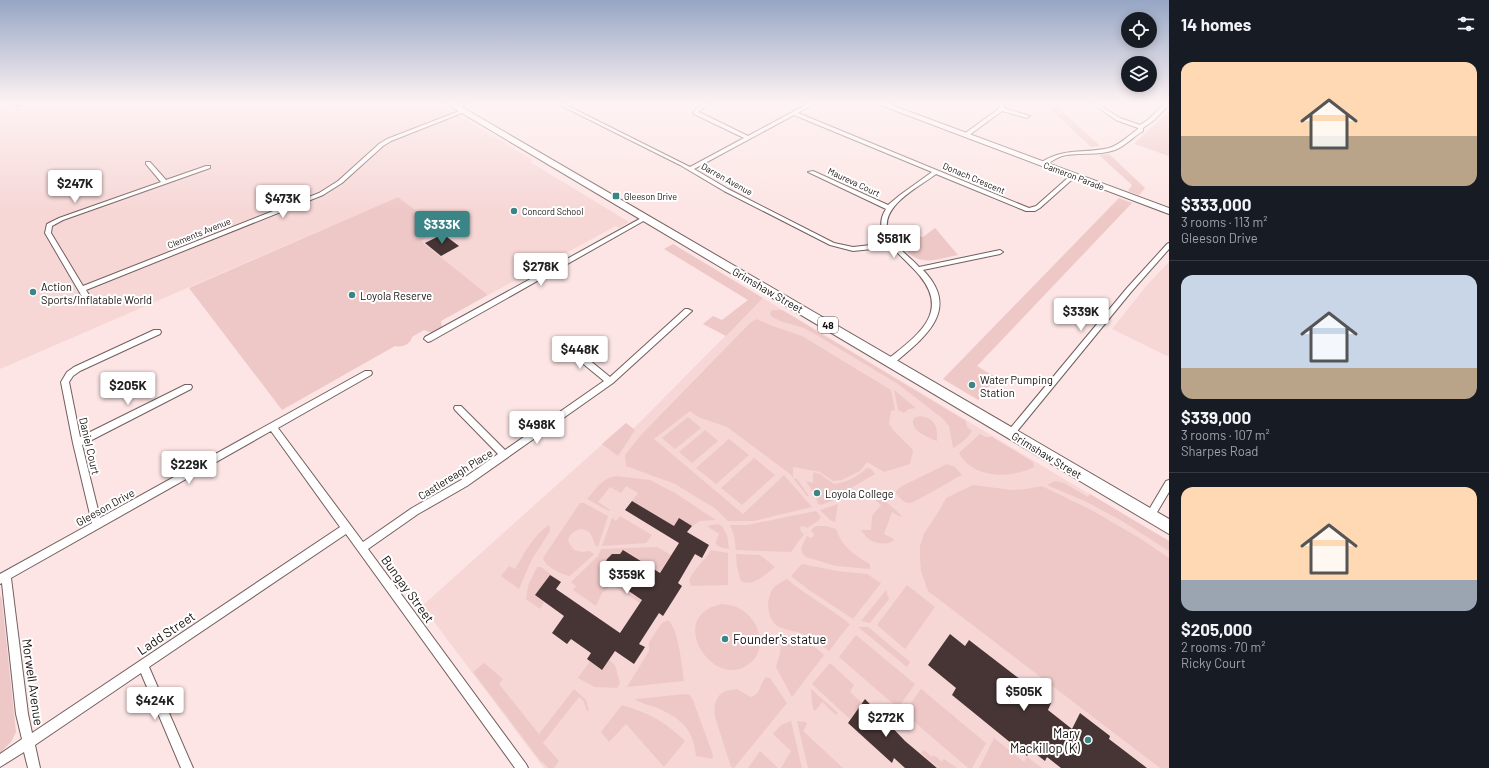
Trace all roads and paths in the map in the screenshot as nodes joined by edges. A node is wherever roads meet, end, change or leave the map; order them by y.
1 (391, 139) edge
2 (514, 139) edge
3 (630, 139) edge
4 (746, 139) edge
5 (856, 139) edge
6 (976, 139) edge
7 (1128, 139) edge
8 (148, 162) dead end
9 (1045, 165) junction
10 (208, 167) dead end
11 (690, 169) junction
12 (811, 172) dead end
13 (936, 172) junction
14 (1073, 176) junction
15 (165, 182) junction
16 (890, 208) junction
17 (1169, 212) edge
18 (645, 218) junction
19 (893, 245) junction
20 (1169, 245) edge
21 (1000, 252) dead end
22 (919, 269) junction
23 (83, 289) junction
24 (90, 302) dead end
25 (688, 311) dead end
26 (157, 332) dead end
27 (428, 339) dead end
28 (562, 342) dead end
29 (890, 362) junction
30 (368, 374) dead end
31 (610, 381) junction
32 (188, 388) dead end
33 (458, 408) dead end
34 (272, 426) junction
35 (1011, 433) junction
36 (77, 443) junction
37 (505, 455) junction
38 (1169, 484) edge
39 (1150, 516) junction
40 (97, 525) junction
41 (1169, 527) edge
42 (347, 528) junction
43 (362, 548) junction
44 (3, 577) edge
45 (143, 665) junction
46 (28, 742) junction
47 (0, 761) edge
48 (34, 768) edge
49 (188, 768) edge
50 (522, 768) edge

1 - 23 street, Clements Avenue
2 - 18 main road, Grimshaw Street / 48
3 - 11 street, Darren Avenue
4 - 11 street
5 - 13 street, Donach Crescent
6 - 9 street, Cameron Parade
7 - 9 street
8 - 15 street
9 - 14 street, Cameron Parade
10 - 15 street
11 - 19 street, Darren Avenue
12 - 16 street, Maureva Court
13 - 14 street, Donach Crescent
13 - 16 street
14 - 17 street, Cameron Parade
15 - 23 street
16 - 19 street
18 - 27 street
18 - 29 main road, Grimshaw Street / 48
19 - 22 street
20 - 35 street
21 - 22 street
22 - 29 street
23 - 24 street
25 - 31 street, Castlereagh Place
26 - 36 street, Daniel Court
28 - 31 street
29 - 35 main road, Grimshaw Street / 48
30 - 34 street, Gleeson Drive
31 - 37 street, Castlereagh Place
32 - 36 street
33 - 37 street
34 - 40 street, Gleeson Drive
34 - 42 street, Bungay Street
35 - 39 main road, Grimshaw Street / 48
36 - 40 street, Daniel Court
37 - 43 street, Castlereagh Place
38 - 39 street
39 - 41 main road, Grimshaw Street / 48
40 - 44 street, Gleeson Drive
42 - 43 street, Bungay Street
42 - 45 street, Ladd Street
43 - 50 street, Bungay Street
44 - 46 street, Morwell Avenue
45 - 46 street, Ladd Street
45 - 49 street
46 - 47 street, Ladd Street
46 - 48 street, Morwell Avenue

